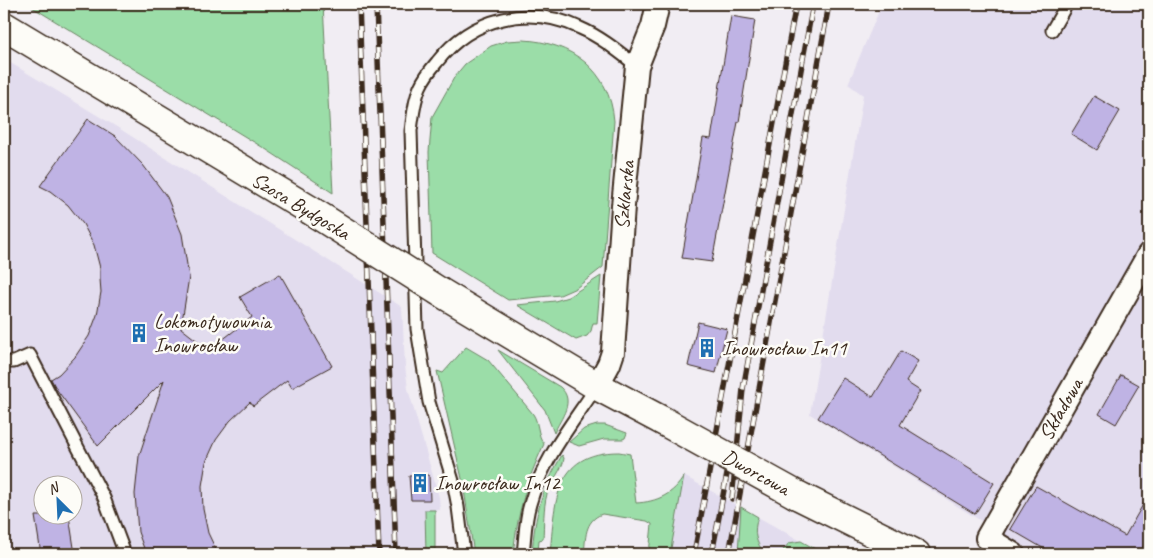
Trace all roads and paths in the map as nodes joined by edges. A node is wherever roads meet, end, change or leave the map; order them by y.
1 (658, 4) edge
2 (1067, 4) edge
3 (4, 26) edge
4 (1052, 30) dead end
5 (637, 66) junction
6 (1149, 254) edge
7 (4, 362) edge
8 (597, 386) junction
9 (125, 554) edge
10 (464, 554) edge
11 (523, 554) edge
12 (916, 554) edge
13 (1013, 554) edge

1 - 5 street, Szklarska
2 - 4 lane
3 - 8 main road, Szosa Bydgoska, bridge
5 - 8 street, Szklarska
5 - 10 lane
6 - 13 street, Składowa
7 - 9 lane
8 - 11 lane
8 - 12 main road, Dworcowa, bridge

